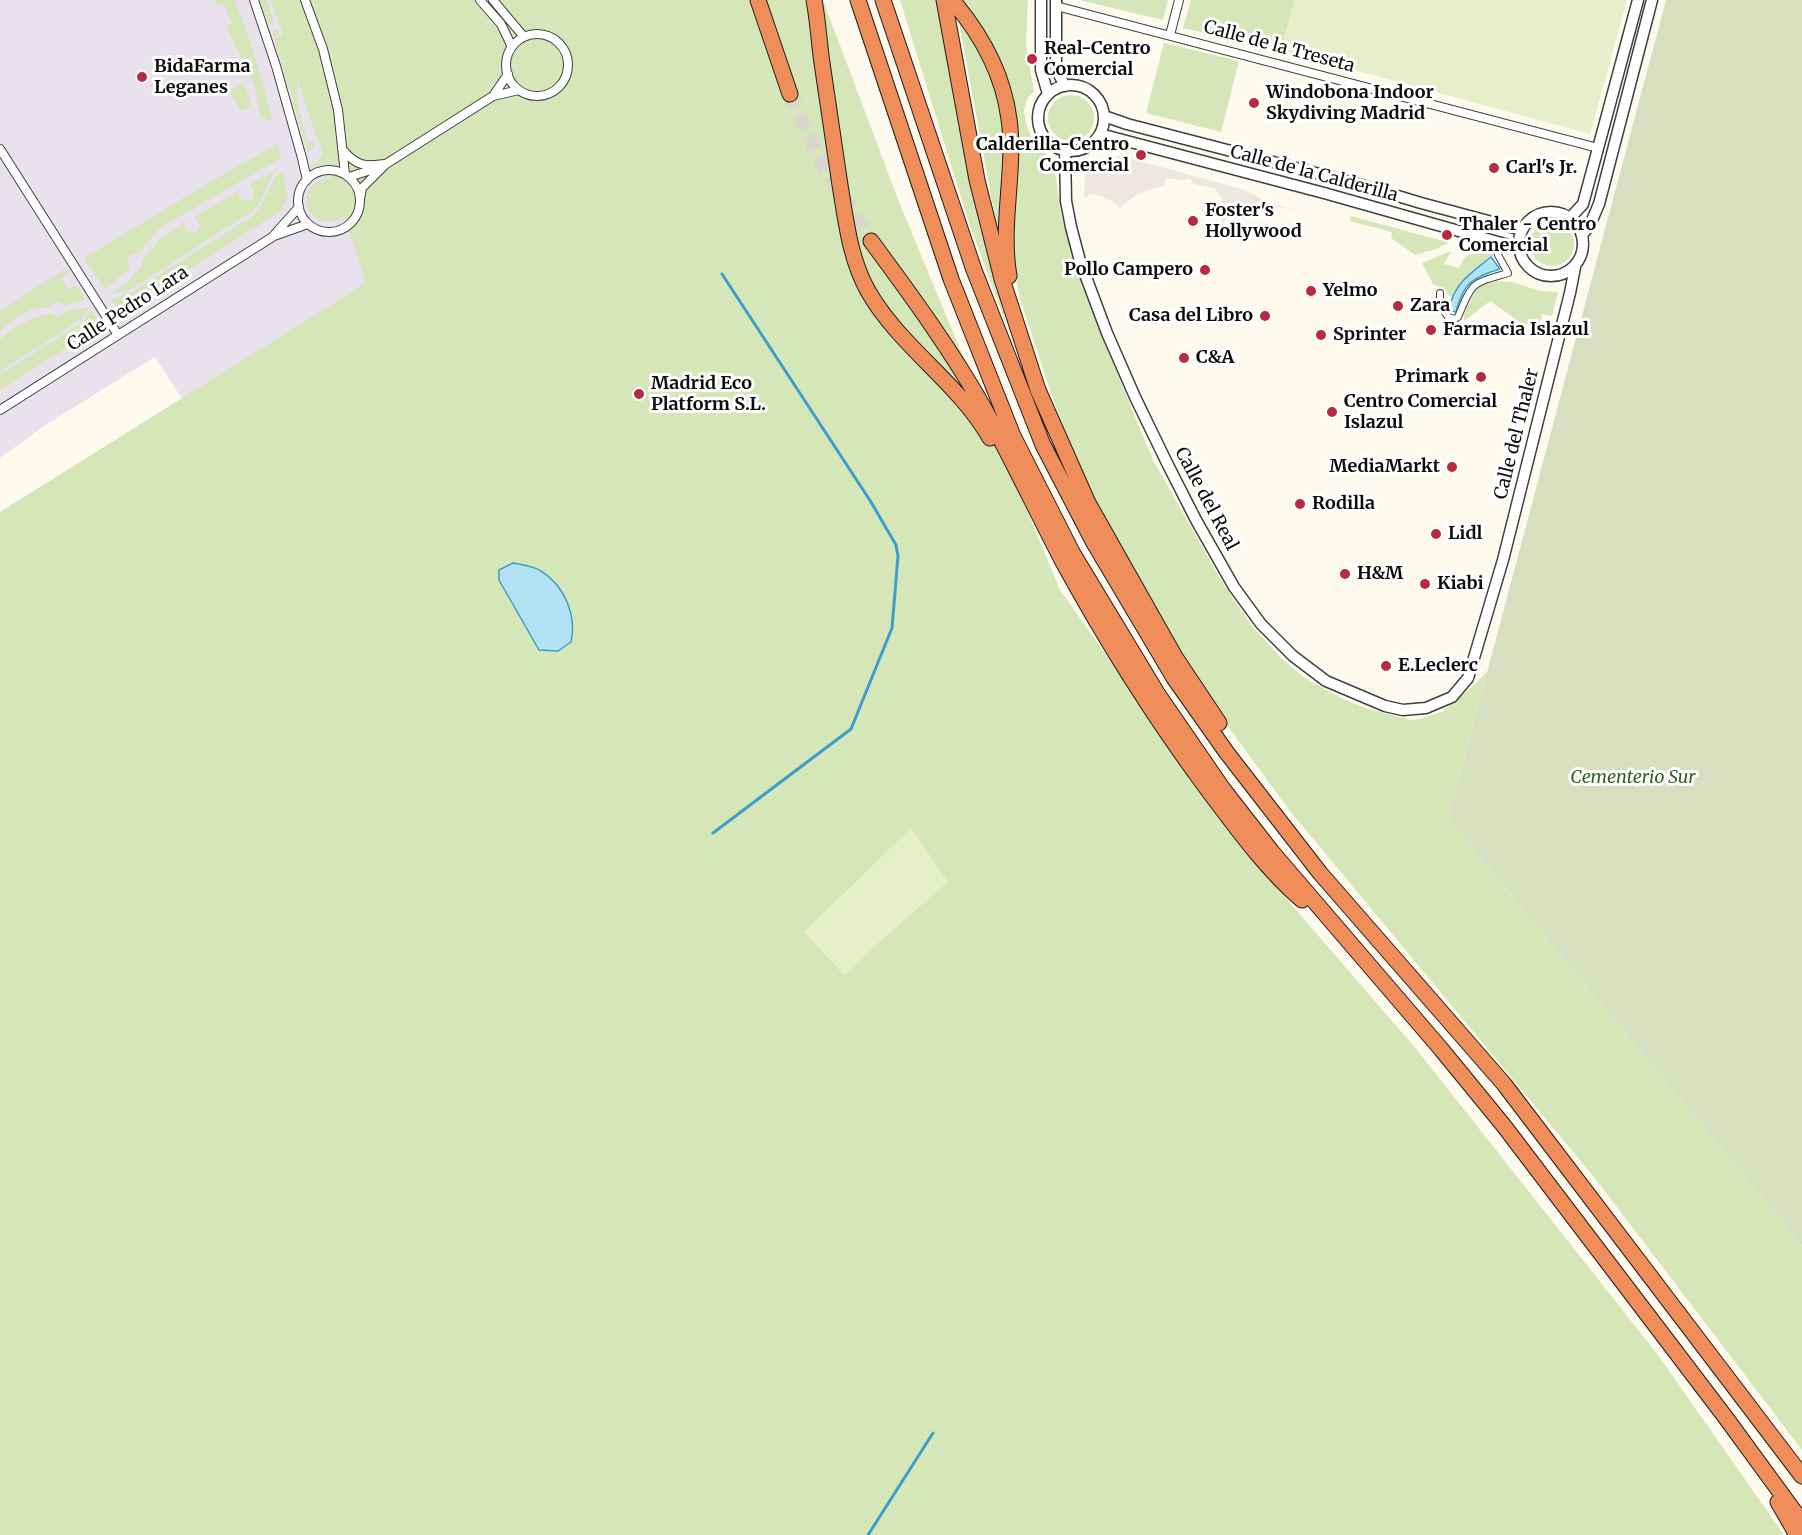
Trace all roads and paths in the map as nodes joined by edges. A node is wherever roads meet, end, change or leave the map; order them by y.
1 (254, 0) edge
2 (306, 0) edge
3 (480, 0) edge
4 (493, 0) edge
5 (758, 0) edge
6 (814, 0) edge
7 (858, 0) edge
8 (883, 0) edge
9 (944, 0) edge
10 (952, 0) edge
11 (1041, 0) edge
12 (1179, 0) edge
13 (1638, 0) edge
14 (1653, 0) edge
15 (1056, 3) edge
16 (1170, 35) junction
17 (524, 37) junction
18 (512, 47) junction
19 (508, 74) junction
20 (1065, 86) junction
21 (519, 90) junction
22 (790, 94) tunnel mouth
23 (1048, 94) junction
24 (493, 96) junction
25 (1104, 116) junction
26 (1100, 134) junction
27 (1598, 148) junction
28 (0, 149) edge
29 (342, 149) junction
30 (1065, 151) junction
31 (386, 164) junction
32 (347, 176) junction
33 (307, 180) junction
34 (360, 199) junction
35 (299, 207) junction
36 (1571, 218) junction
37 (308, 224) junction
38 (1522, 230) junction
39 (1583, 234) junction
40 (274, 236) junction
41 (871, 241) tunnel mouth
42 (1519, 248) junction
43 (1498, 255) dead end
44 (1575, 267) junction
45 (1440, 293) dead end
46 (118, 335) junction
47 (0, 410) edge
48 (1051, 420) junction
49 (1114, 652) junction
50 (1468, 678) joint
51 (1360, 917) junction
52 (1334, 927) junction
53 (1802, 1476) edge
54 (1778, 1487) junction
55 (1802, 1522) edge
56 (1797, 1535) edge

1 - 33 street
2 - 29 street
3 - 18 street
4 - 17 street
5 - 22 highway
6 - 49 highway
7 - 52 highway
8 - 51 highway
9 - 48 highway
10 - 48 highway
11 - 23 street
12 - 16 street
13 - 27 street
14 - 39 street
15 - 16 street, Calle de la Treseta
15 - 20 street
16 - 27 street, Calle de la Treseta
17 - 18 street
17 - 21 street
18 - 19 street
19 - 21 street
19 - 24 street
20 - 23 street
20 - 25 street
21 - 24 street
23 - 30 street
24 - 31 street
25 - 26 street
25 - 38 street, Calle de la Calderilla
26 - 30 street
26 - 42 street, Calle de la Calderilla
27 - 36 street
28 - 46 street
29 - 31 street
29 - 32 street
30 - 50 street, Calle del Real
31 - 32 street
31 - 34 street
32 - 33 street
32 - 34 street
33 - 35 street
34 - 37 street
35 - 37 street
35 - 40 street, Calle Pedro Lara
36 - 38 street
36 - 39 street
37 - 40 street, Calle Pedro Lara
38 - 42 street
39 - 44 street
40 - 46 street, Calle Pedro Lara
41 - 49 highway
42 - 44 street
43 - 45 street
44 - 50 street, Calle del Thaler
46 - 47 street, Calle Pedro Lara
48 - 51 highway
49 - 52 highway
51 - 53 highway
52 - 54 highway
54 - 55 highway
54 - 56 highway

